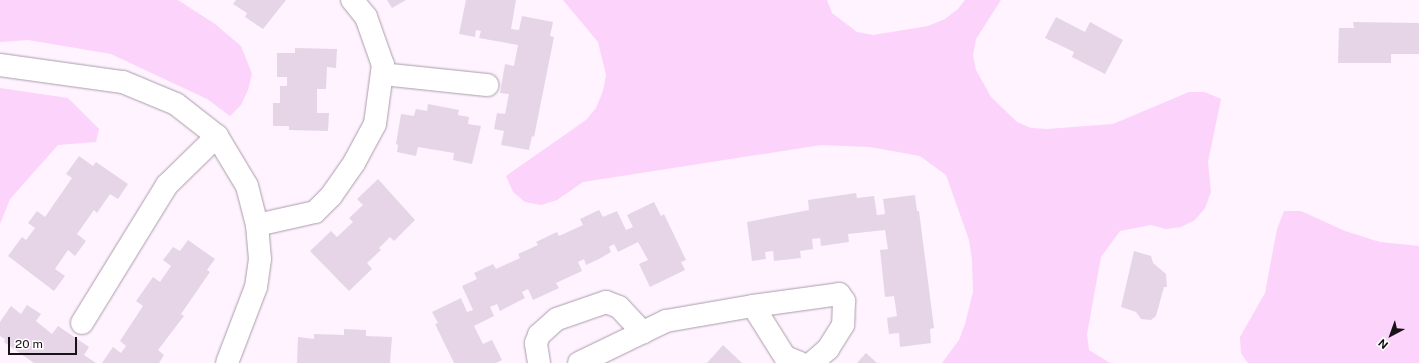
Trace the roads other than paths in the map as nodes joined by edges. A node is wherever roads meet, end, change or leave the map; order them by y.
1 (352, 0) edge
2 (0, 66) edge
3 (382, 74) junction
4 (487, 85) dead end
5 (217, 136) junction
6 (257, 225) junction
7 (753, 306) junction
8 (82, 323) dead end
9 (643, 333) junction
10 (226, 363) edge
11 (539, 363) edge
12 (579, 363) edge
13 (800, 363) edge
14 (812, 363) edge

1 - 3 street
2 - 5 street
3 - 4 street
3 - 6 street
5 - 6 street
5 - 8 street
6 - 10 street
7 - 9 street
7 - 13 street
7 - 14 street
9 - 11 street
9 - 12 street

